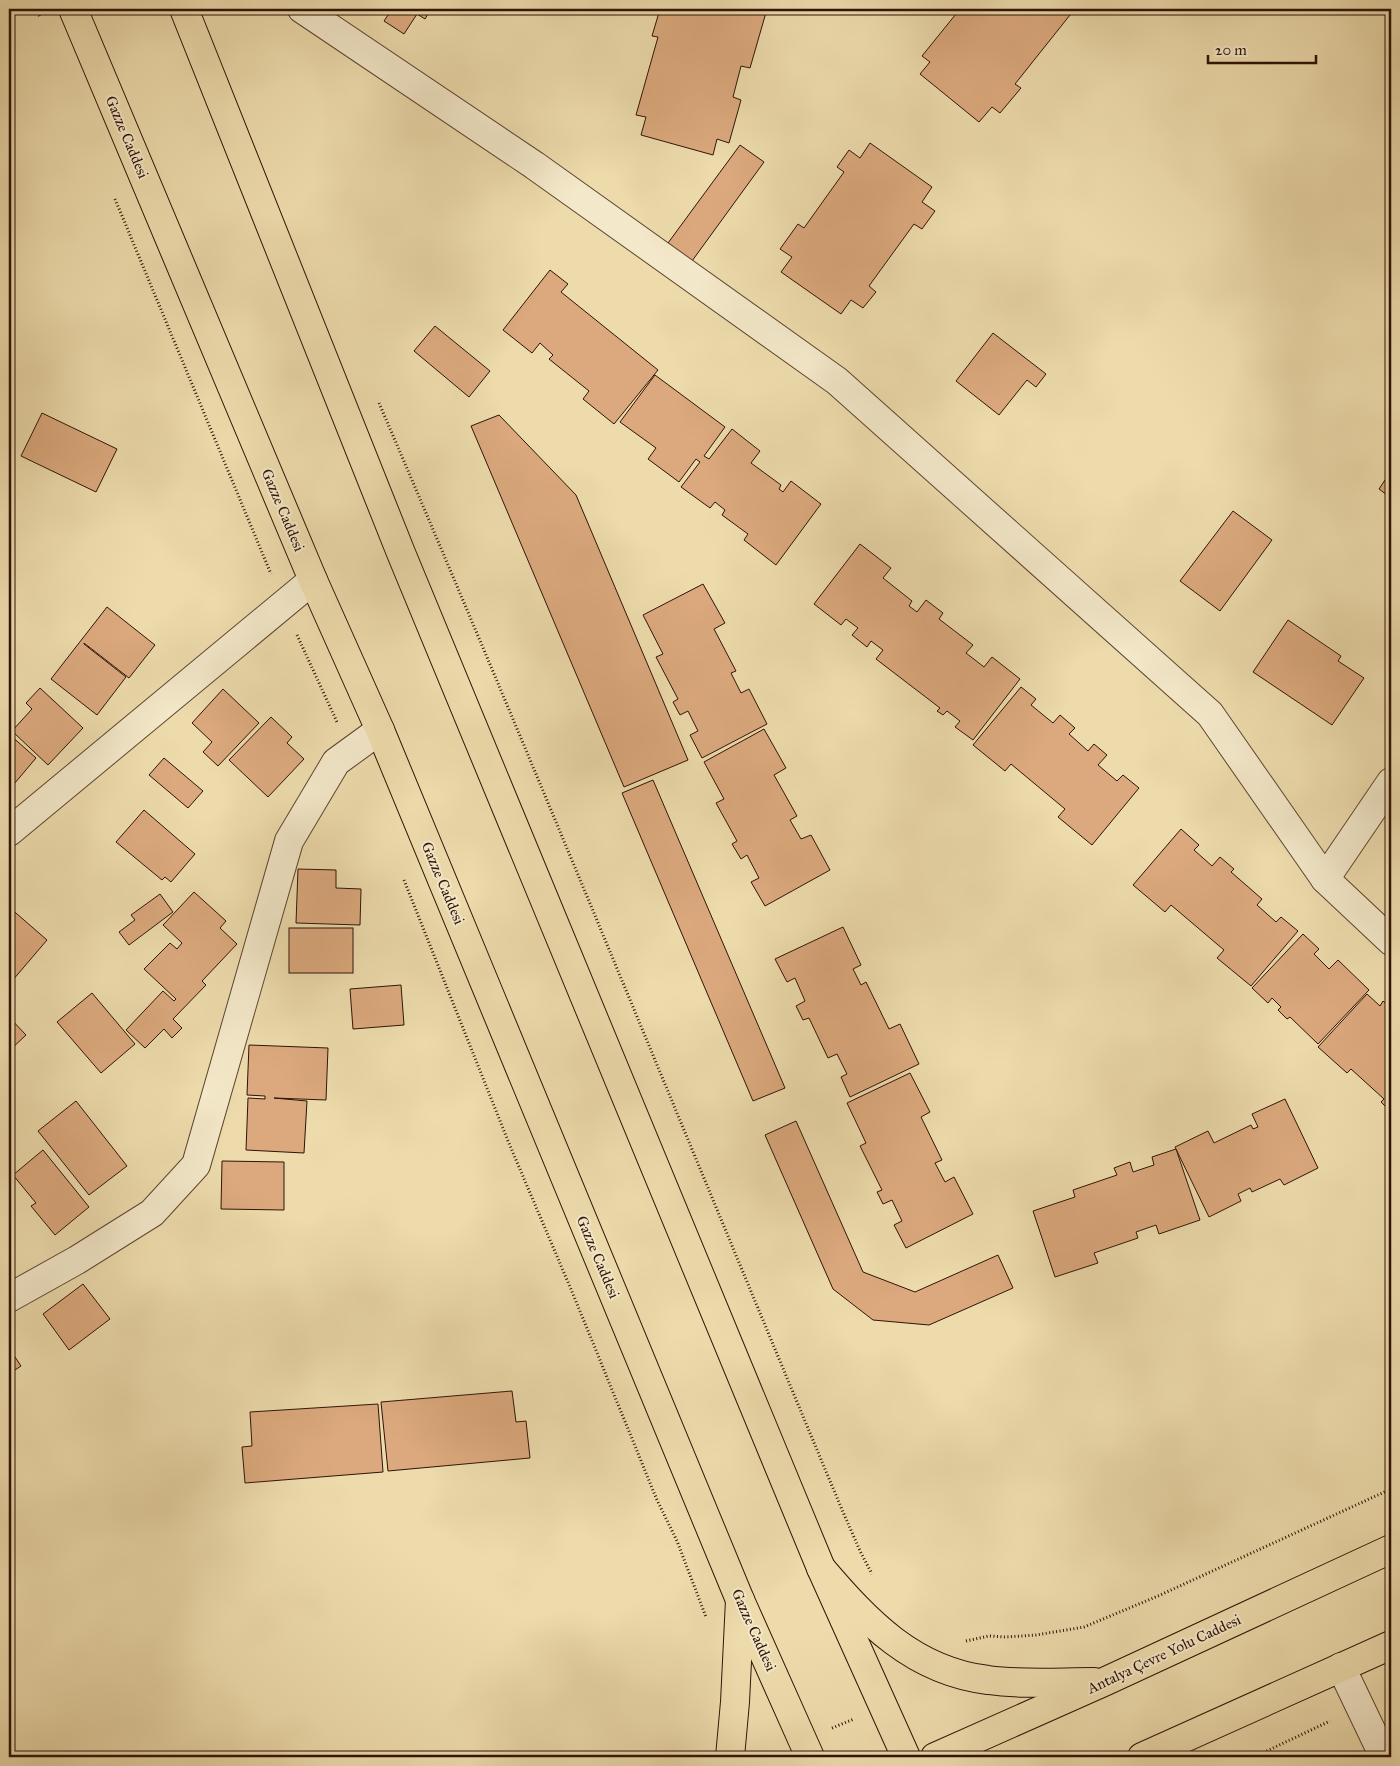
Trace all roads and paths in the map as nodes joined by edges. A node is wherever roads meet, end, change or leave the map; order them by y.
1 (36, 9) edge
2 (73, 9) edge
3 (184, 9) edge
4 (302, 9) edge
5 (40, 18) dead end
6 (111, 191) dead end
7 (377, 400) dead end
8 (313, 580) junction
9 (284, 604) junction
10 (380, 730) junction
11 (350, 752) junction
12 (1391, 782) edge
13 (9, 832) edge
14 (403, 878) dead end
15 (1325, 879) junction
16 (1391, 941) edge
17 (9, 1298) edge
18 (1391, 1489) edge
19 (1391, 1549) edge
20 (822, 1568) junction
21 (876, 1582) dead end
22 (740, 1600) junction
23 (706, 1619) dead end
24 (1391, 1645) edge
25 (1340, 1667) junction
26 (948, 1671) junction
27 (1106, 1681) junction
28 (884, 1707) junction
29 (1360, 1708) junction
30 (807, 1748) edge
31 (730, 1757) edge
32 (906, 1757) edge
33 (935, 1757) edge
34 (1142, 1757) edge
35 (1254, 1757) edge
36 (1384, 1757) edge

1 - 5 path
2 - 8 main road, Gazze Caddesi
3 - 20 main road
4 - 15 street
6 - 9 path
7 - 21 path
8 - 9 street
8 - 10 main road, Gazze Caddesi
9 - 11 path
9 - 13 street
10 - 11 street
10 - 22 main road, Gazze Caddesi
11 - 17 street
12 - 15 street
14 - 23 path
15 - 16 street
18 - 26 path
19 - 27 main road, Antalya Çevre Yolu Caddesi
20 - 26 main road
20 - 28 main road
22 - 30 main road, Gazze Caddesi
22 - 31 main road
24 - 25 main road
25 - 29 street
25 - 34 main road
26 - 27 main road
27 - 33 main road, Antalya Çevre Yolu Caddesi
28 - 30 path
28 - 32 main road
29 - 35 path
29 - 36 street

